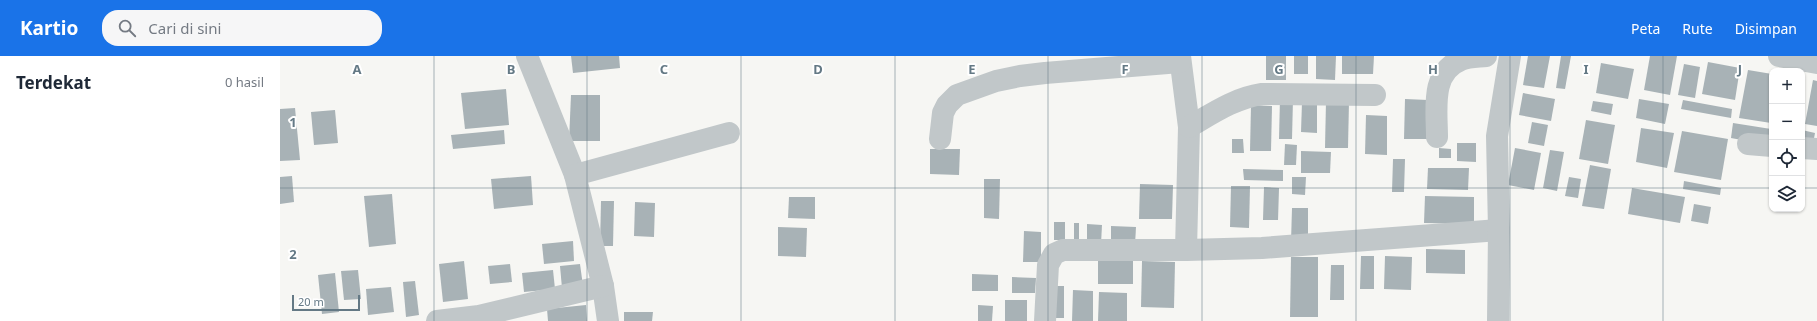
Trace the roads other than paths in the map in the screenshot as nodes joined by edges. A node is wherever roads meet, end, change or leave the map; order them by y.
1 (527, 56) edge
2 (1486, 56) edge
3 (1510, 56) edge
4 (1779, 56) edge
5 (1180, 59) edge
6 (1817, 62) edge
7 (1374, 95) dead end
8 (1189, 127) junction
9 (729, 133) dead end
10 (1437, 137) dead end
11 (940, 139) dead end
12 (1748, 144) dead end
13 (1769, 146) edge
14 (1805, 148) edge
15 (1817, 149) edge
16 (575, 175) junction
17 (1499, 230) junction
18 (1186, 250) junction
19 (603, 286) junction
20 (437, 321) edge
21 (608, 321) edge
22 (1045, 321) edge
23 (1498, 321) edge

1 - 16 street
2 - 10 street
3 - 17 street
4 - 6 street
5 - 8 street
5 - 11 street
7 - 8 street
8 - 18 street
9 - 16 street
12 - 13 street
14 - 15 street
16 - 19 street
17 - 18 street
17 - 23 street
18 - 22 street
19 - 20 street
19 - 21 street

